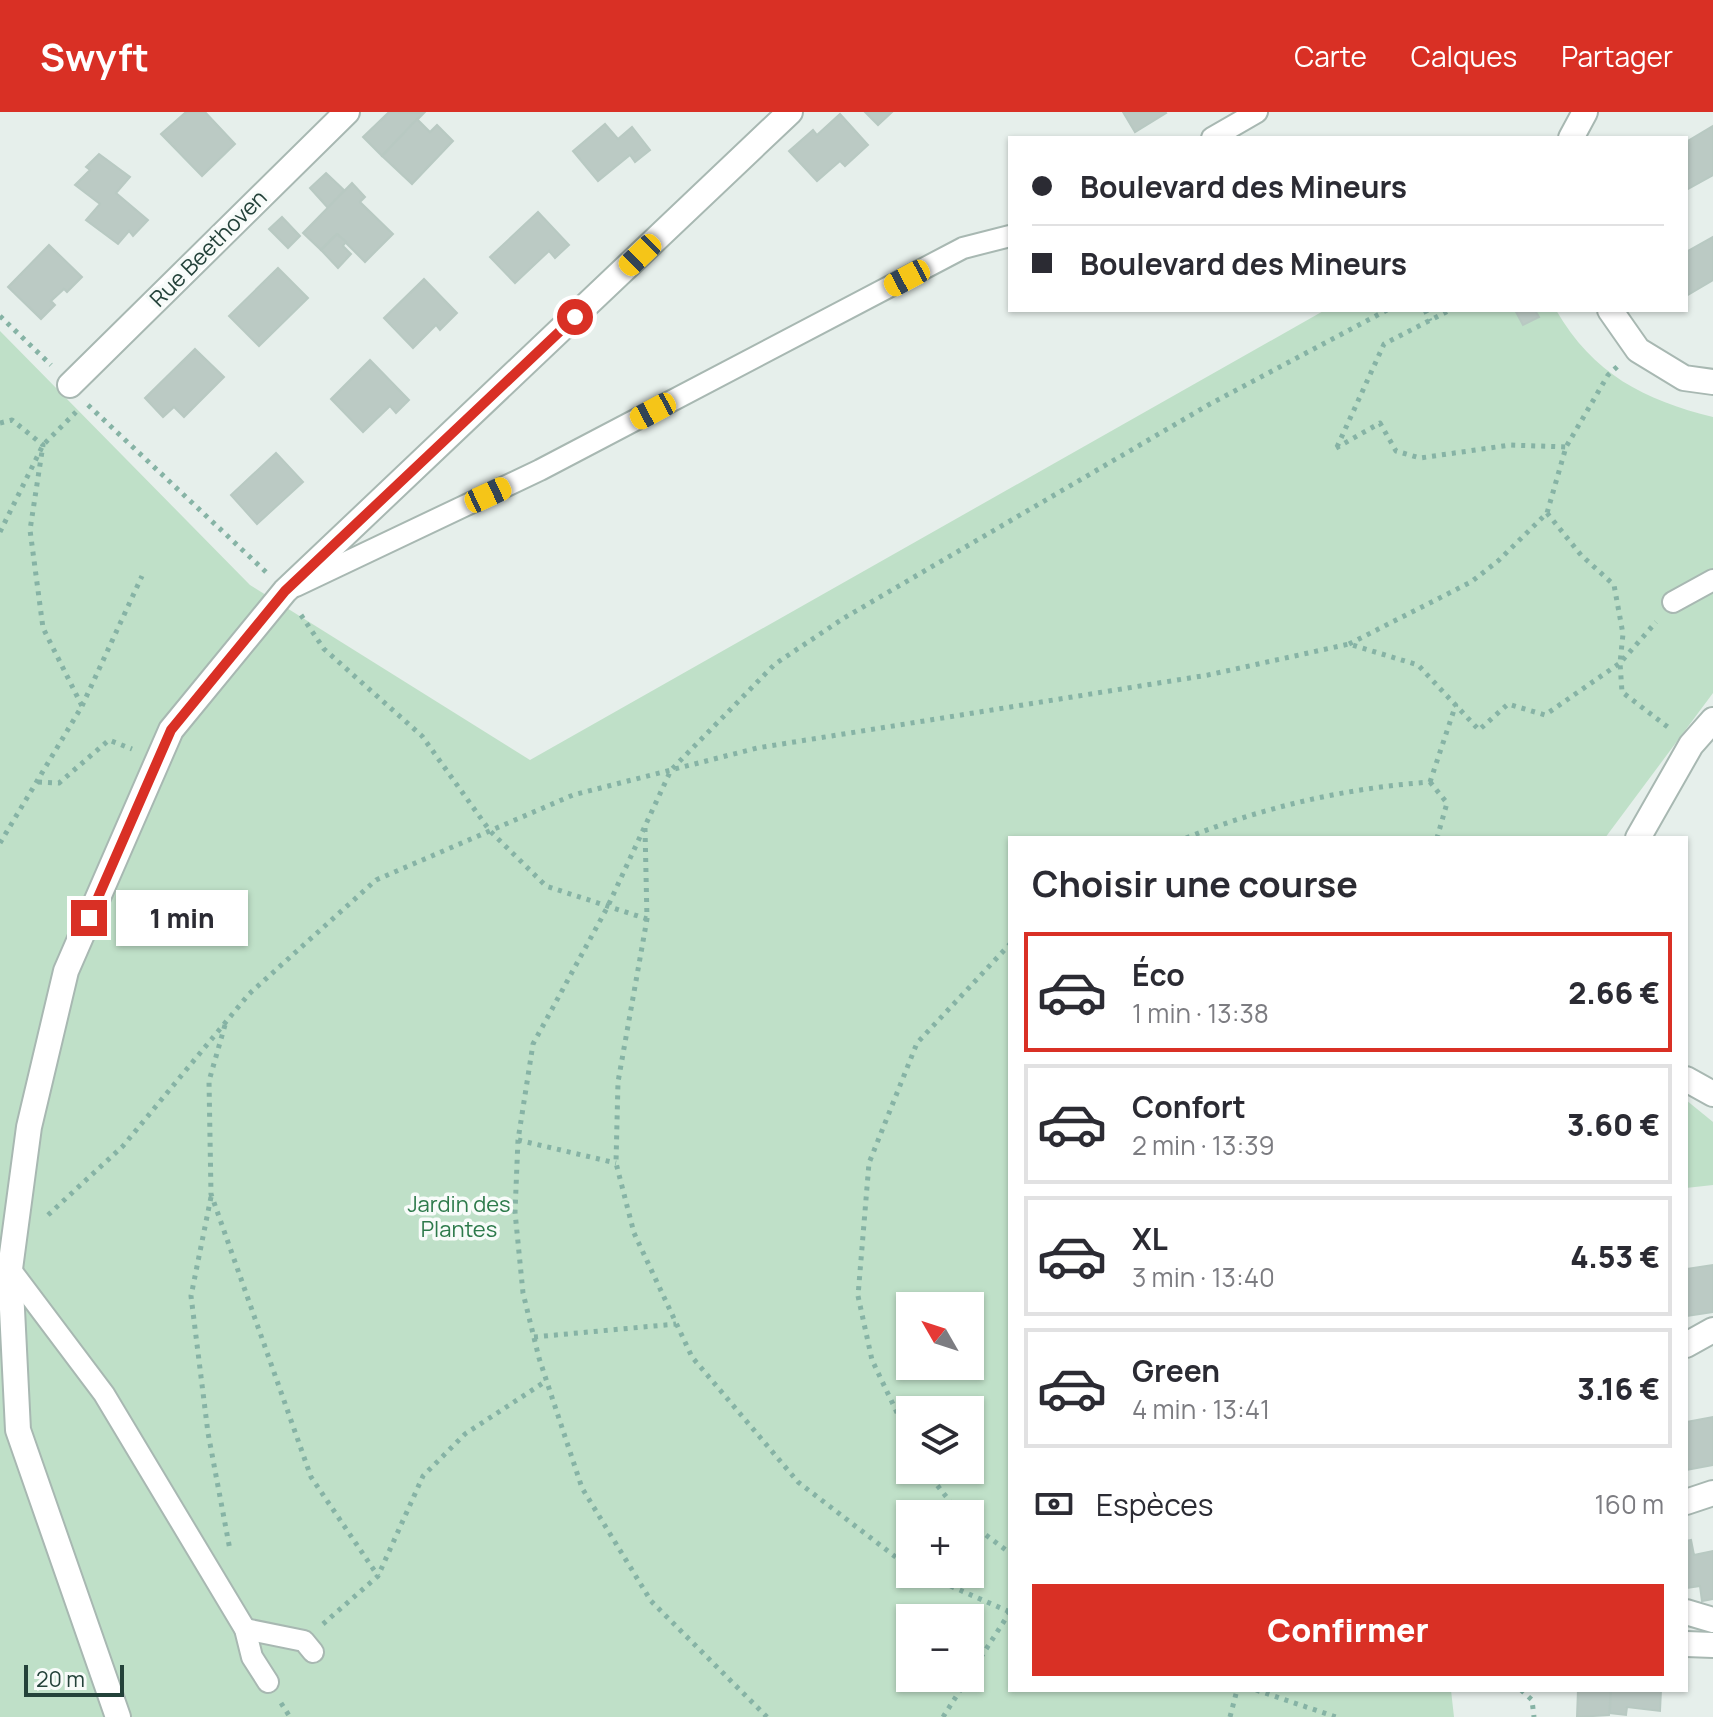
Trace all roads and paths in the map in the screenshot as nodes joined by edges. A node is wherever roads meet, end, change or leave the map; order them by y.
1 (347, 112) edge
2 (790, 112) edge
3 (1257, 112) edge
4 (1585, 112) edge
5 (1215, 136) edge
6 (1572, 136) edge
7 (1008, 237) edge
8 (1383, 312) edge
9 (1426, 312) edge
10 (1446, 312) edge
11 (1611, 312) edge
12 (0, 316) edge
13 (1430, 321) junction
14 (1638, 350) junction
15 (1713, 382) edge
16 (71, 386) junction
17 (0, 423) edge
18 (43, 445) junction
19 (1566, 447) junction
20 (1547, 513) junction
21 (0, 532) edge
22 (142, 576) dead end
23 (1713, 580) edge
24 (285, 591) junction
25 (1673, 602) joint
26 (1349, 644) junction
27 (1620, 663) junction
28 (1456, 704) junction
29 (82, 706) junction
30 (1713, 720) edge
31 (1691, 745) junction
32 (159, 759) junction
33 (671, 770) junction
34 (38, 782) junction
35 (1430, 782) junction
36 (645, 827) junction
37 (490, 831) junction
38 (1191, 836) edge
39 (1438, 836) edge
40 (1639, 836) edge
41 (0, 843) edge
42 (607, 908) junction
43 (647, 919) junction
44 (1008, 946) edge
45 (226, 1020) junction
46 (1688, 1080) edge
47 (1713, 1094) edge
48 (518, 1140) junction
49 (616, 1163) junction
50 (211, 1194) junction
51 (42, 1224) dead end
52 (10, 1269) junction
53 (676, 1324) junction
54 (1713, 1330) edge
55 (534, 1337) junction
56 (1688, 1344) edge
57 (546, 1381) junction
58 (896, 1411) edge
59 (936, 1484) edge
60 (1713, 1493) edge
61 (949, 1500) edge
62 (1688, 1501) edge
63 (984, 1534) edge
64 (1008, 1552) edge
65 (231, 1554) dead end
66 (896, 1557) edge
67 (378, 1576) junction
68 (955, 1588) edge
69 (1008, 1611) edge
70 (1688, 1613) edge
71 (1008, 1615) edge
72 (1713, 1620) edge
73 (245, 1629) junction
74 (1688, 1644) edge
75 (1713, 1645) edge
76 (309, 1647) joint
77 (984, 1653) edge
78 (268, 1682) dead end
79 (959, 1692) edge
80 (1236, 1692) edge
81 (1262, 1692) edge
82 (1523, 1692) edge
83 (118, 1717) edge
84 (767, 1717) edge
85 (943, 1717) edge
86 (1230, 1717) edge
87 (1336, 1717) edge
88 (1534, 1717) edge

1 - 16 street, Rue Beethoven
2 - 24 street
3 - 5 lane
4 - 6 street
7 - 24 lane
8 - 33 path
9 - 13 path
10 - 13 path
11 - 14 street
12 - 16 path
13 - 19 path
14 - 15 street
14 - 19 path
16 - 18 path
16 - 24 path
17 - 18 path
18 - 21 path
18 - 29 path
19 - 20 path
20 - 26 path
20 - 27 path
22 - 29 path
23 - 25 lane
24 - 32 street
24 - 37 path
25 - 27 path
26 - 28 path
26 - 33 path
27 - 28 path
27 - 31 path
28 - 35 path
29 - 34 path
30 - 31 street
31 - 40 street
32 - 34 path
32 - 52 street
33 - 36 path
33 - 37 path
34 - 41 path
35 - 38 path
35 - 39 path
36 - 42 path
36 - 43 path
37 - 42 path
37 - 45 path
42 - 43 path
42 - 48 path
43 - 49 path
44 - 58 path
45 - 50 path
45 - 51 path
46 - 47 street
48 - 49 path
48 - 55 path
49 - 53 path
50 - 65 path
50 - 67 path
52 - 73 lane
52 - 83 street
53 - 55 path
53 - 66 path
54 - 56 street
55 - 57 path
57 - 67 path
57 - 84 path
59 - 61 path
60 - 62 street
63 - 64 path
67 - 76 path
68 - 69 path
70 - 72 street
71 - 77 path
73 - 76 lane
73 - 78 lane
74 - 75 street
79 - 85 path
80 - 86 path
81 - 87 path
82 - 88 path

